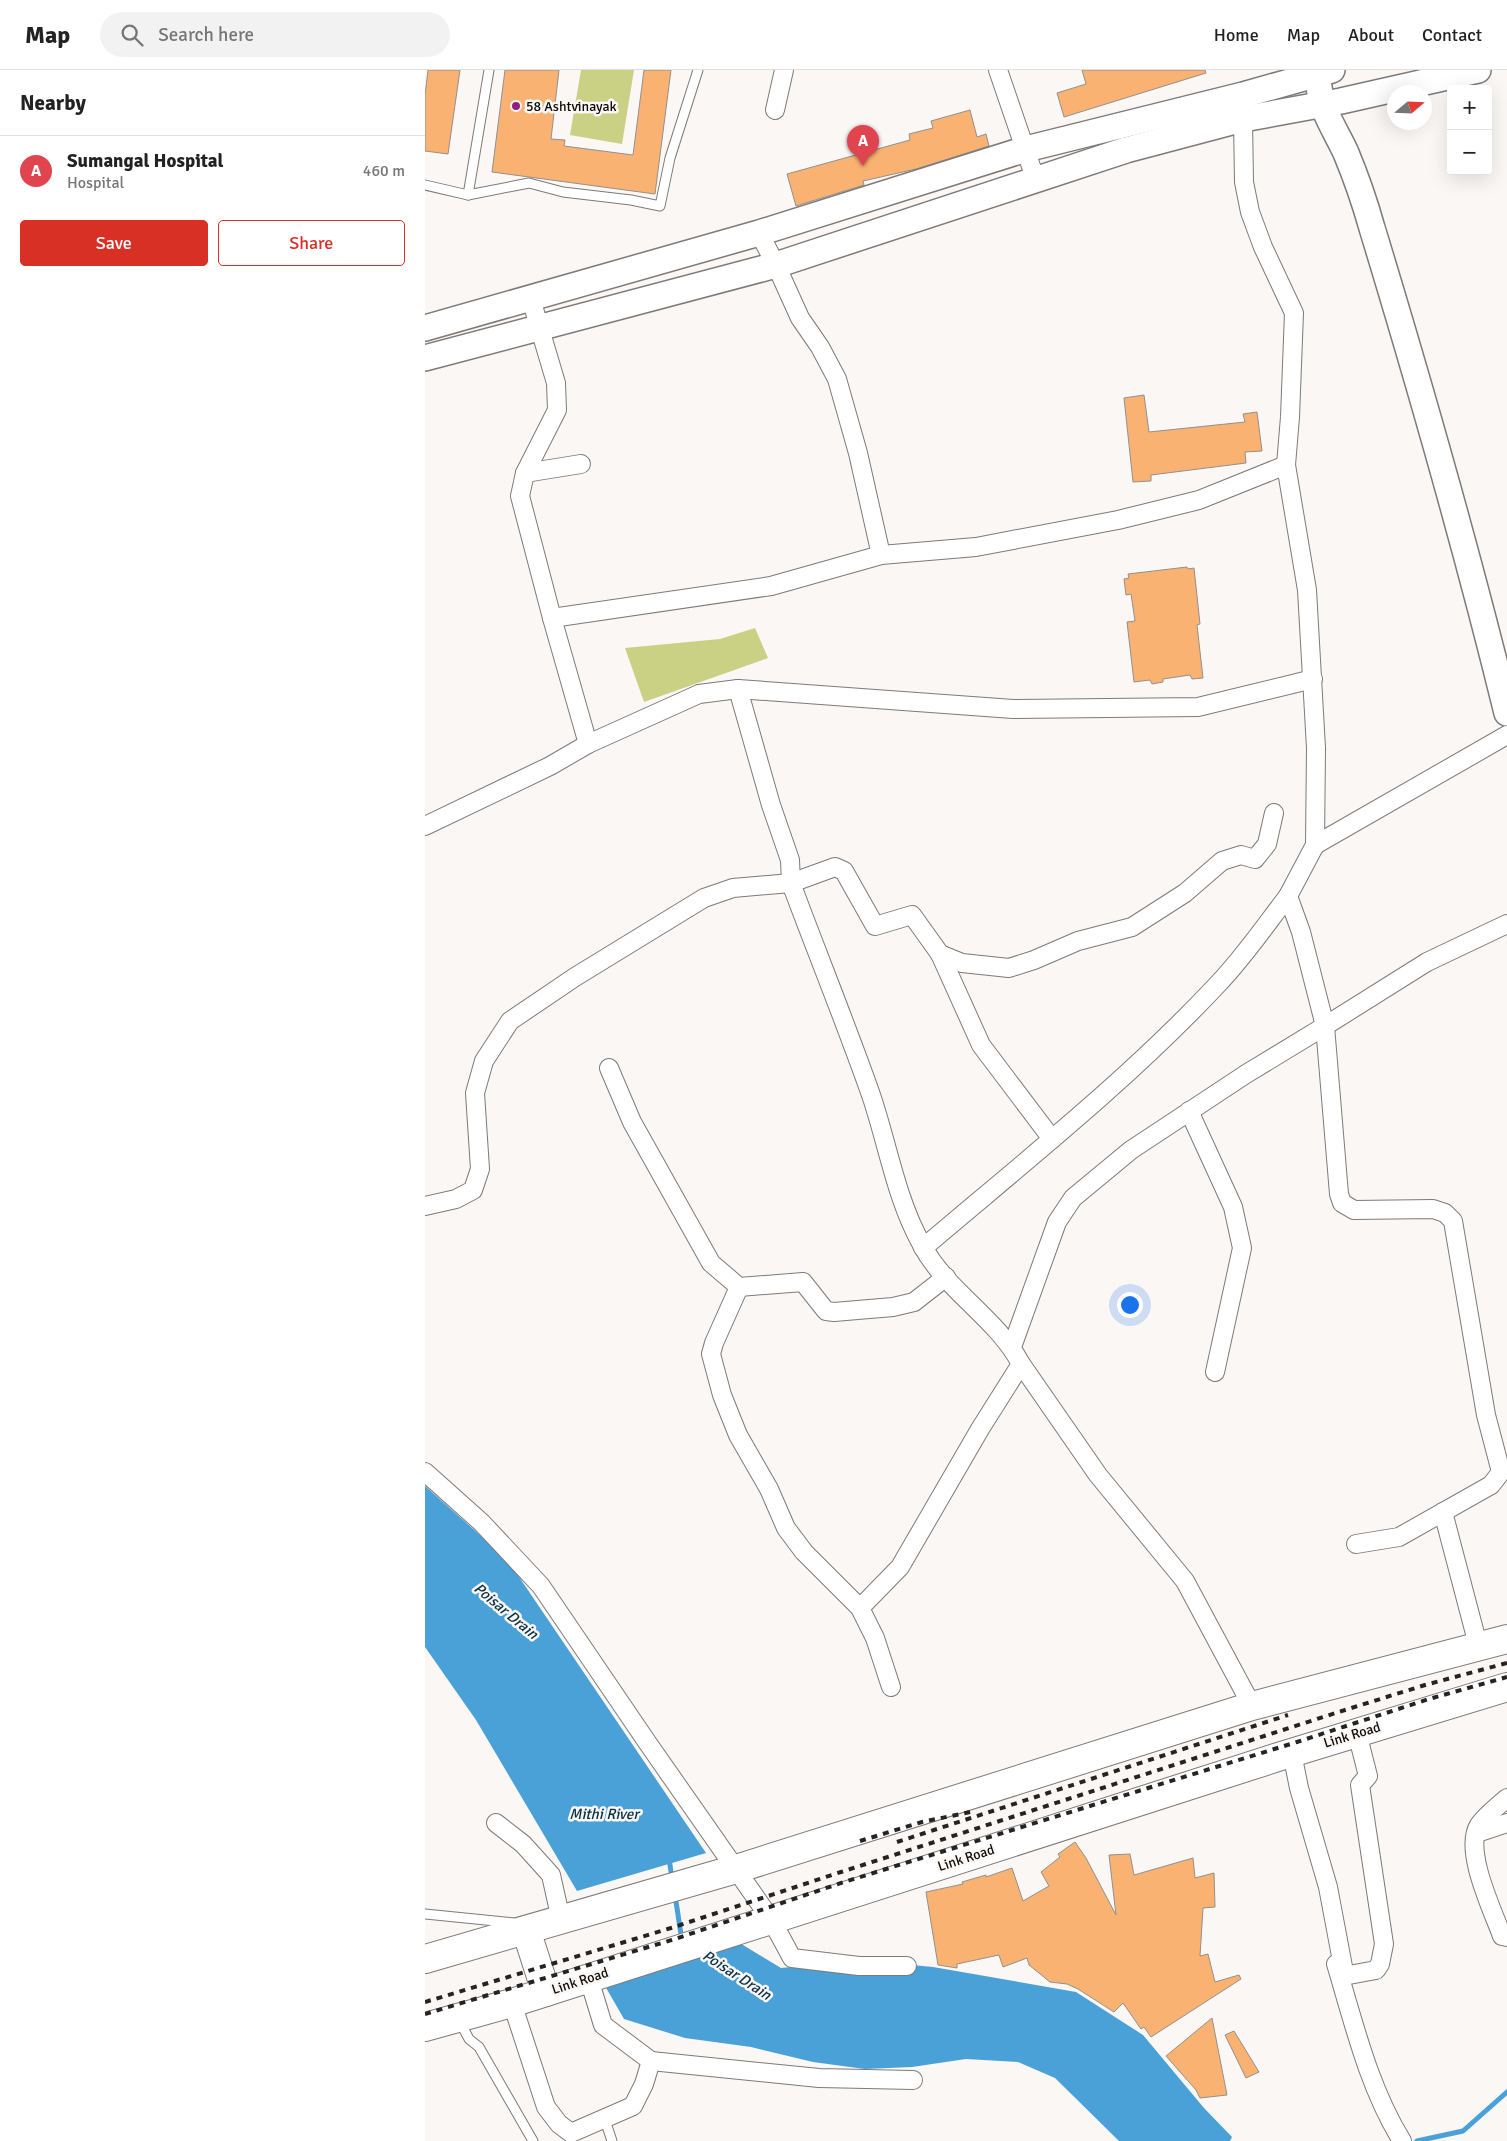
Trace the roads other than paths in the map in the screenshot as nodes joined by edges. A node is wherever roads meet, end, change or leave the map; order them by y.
1 (489, 70) edge
2 (697, 70) edge
3 (784, 70) edge
4 (998, 70) edge
5 (1479, 70) edge
6 (1326, 71) edge
7 (1331, 102) junction
8 (775, 110) dead end
9 (1243, 118) junction
10 (1026, 148) junction
11 (1035, 178) junction
12 (425, 185) edge
13 (468, 195) junction
14 (759, 233) junction
15 (776, 265) junction
16 (531, 299) junction
17 (425, 328) edge
18 (541, 328) junction
19 (425, 358) edge
20 (1286, 465) junction
21 (579, 468) dead end
22 (524, 479) junction
23 (881, 555) junction
24 (552, 618) junction
25 (1504, 668) edge
26 (1313, 679) junction
27 (737, 690) junction
28 (1507, 713) edge
29 (1507, 735) edge
30 (588, 744) junction
31 (1274, 813) dead end
32 (425, 826) edge
33 (1315, 846) junction
34 (791, 883) junction
35 (1288, 896) junction
36 (1507, 924) edge
37 (940, 954) junction
38 (1325, 1026) junction
39 (609, 1068) dead end
40 (1189, 1111) junction
41 (1052, 1139) junction
42 (425, 1206) edge
43 (923, 1248) junction
44 (946, 1278) junction
45 (739, 1287) junction
46 (1012, 1347) junction
47 (1021, 1364) junction
48 (1215, 1372) dead end
49 (1504, 1469) edge
50 (425, 1472) edge
51 (1443, 1512) junction
52 (1356, 1544) dead end
53 (860, 1608) junction
54 (1507, 1639) edge
55 (1478, 1645) junction
56 (891, 1687) dead end
57 (1507, 1687) edge
58 (1253, 1706) junction
59 (1357, 1733) junction
60 (1285, 1755) junction
61 (1507, 1798) edge
62 (496, 1823) dead end
63 (1507, 1823) edge
64 (1477, 1833) junction
65 (732, 1870) junction
66 (425, 1914) edge
67 (772, 1920) junction
68 (552, 1923) junction
69 (1507, 1937) edge
70 (425, 1959) edge
71 (907, 1966) dead end
72 (595, 1977) junction
73 (546, 1992) junction
74 (512, 2003) junction
75 (458, 2018) junction
76 (425, 2027) edge
77 (651, 2061) junction
78 (913, 2080) dead end
79 (605, 2120) junction
80 (533, 2141) edge
81 (611, 2141) edge
82 (1402, 2141) edge

1 - 13 lane
2 - 13 lane
3 - 8 street
4 - 10 street
5 - 7 main road
6 - 7 main road
6 - 10 main road
7 - 9 main road
7 - 25 main road
9 - 11 main road
9 - 20 street
10 - 11 street
10 - 14 main road
11 - 15 main road
12 - 13 lane
14 - 15 street
14 - 16 main road
15 - 18 main road
15 - 23 street
16 - 17 main road
16 - 18 street
18 - 19 main road
18 - 22 street
20 - 23 street
20 - 26 street
21 - 22 street
22 - 24 street
23 - 24 street
24 - 30 street
25 - 28 main road
26 - 27 street
26 - 33 street
27 - 30 street
27 - 34 street
29 - 33 street
30 - 32 street
31 - 37 street
33 - 35 street
34 - 37 street
34 - 42 street
34 - 43 street
35 - 38 street
35 - 41 street
36 - 38 street
37 - 41 street
38 - 40 street
38 - 49 street
39 - 45 street
40 - 46 street
40 - 48 street
41 - 43 street
43 - 44 street
44 - 45 street
44 - 46 street
45 - 53 street
46 - 47 street
47 - 53 street
47 - 58 street
49 - 51 street
50 - 65 street
51 - 52 street
51 - 55 street
53 - 56 street
54 - 55 main road
55 - 58 main road
57 - 59 main road, Link Road
58 - 65 main road
59 - 60 main road, Link Road
59 - 60 street
60 - 67 main road, Link Road
60 - 82 street
61 - 64 street
62 - 68 street
63 - 64 street
64 - 69 street
65 - 67 street
65 - 68 main road
66 - 68 lane
67 - 71 street
67 - 72 main road, Link Road
68 - 70 main road
68 - 73 main road
72 - 73 main road, Link Road
72 - 77 street
73 - 74 main road, Link Road
74 - 75 main road, Link Road
74 - 79 street
75 - 76 main road, Link Road
75 - 80 lane
77 - 78 street
77 - 79 street
79 - 81 lane

